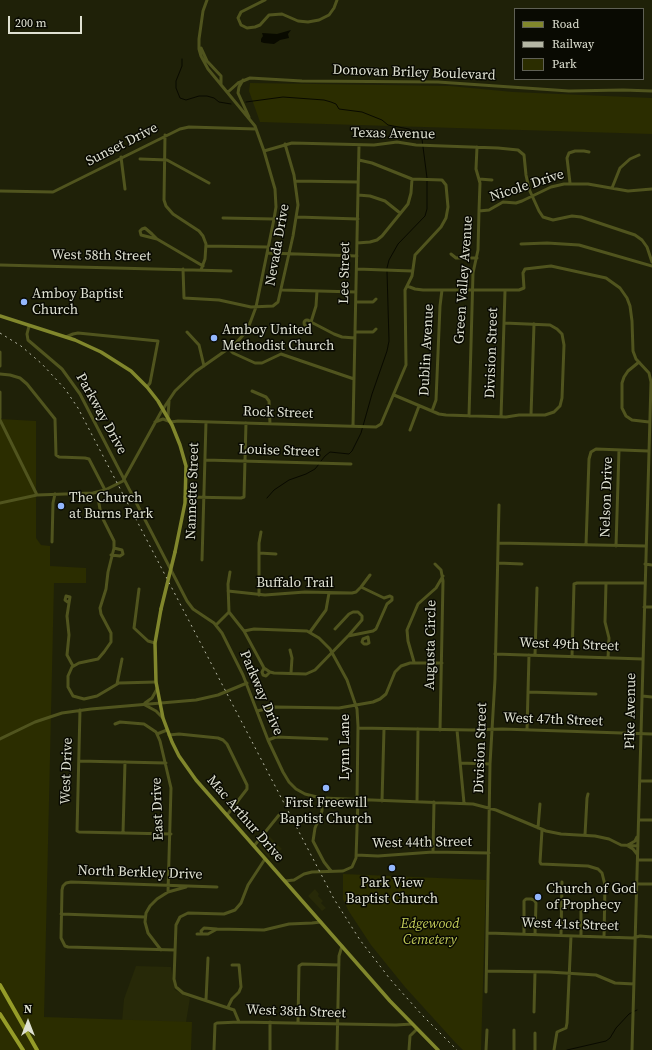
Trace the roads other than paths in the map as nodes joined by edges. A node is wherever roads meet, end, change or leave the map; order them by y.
1 (207, 0) edge
2 (265, 0) edge
3 (337, 0) edge
4 (244, 80) junction
5 (652, 91) edge
6 (228, 92) junction
7 (250, 119) junction
8 (256, 129) junction
9 (165, 135) junction
10 (285, 144) junction
11 (359, 145) junction
12 (477, 147) junction
13 (264, 151) junction
14 (589, 152) dead end
15 (639, 155) dead end
16 (121, 158) junction
17 (140, 158) dead end
18 (164, 159) junction
19 (359, 160) junction
20 (412, 179) junction
21 (479, 179) junction
22 (492, 180) dead end
23 (296, 181) junction
24 (358, 182) junction
25 (209, 183) dead end
26 (570, 183) junction
27 (612, 188) junction
28 (125, 189) dead end
29 (652, 189) edge
30 (0, 191) edge
31 (358, 195) junction
32 (532, 197) junction
33 (480, 211) junction
34 (400, 213) junction
35 (297, 217) junction
36 (223, 218) dead end
37 (274, 219) junction
38 (358, 219) junction
39 (157, 239) junction
40 (357, 242) junction
41 (521, 244) dead end
42 (206, 246) junction
43 (268, 247) junction
44 (267, 253) junction
45 (289, 254) junction
46 (451, 254) dead end
47 (357, 256) junction
48 (477, 258) junction
49 (652, 262) edge
50 (0, 265) edge
51 (203, 266) junction
52 (652, 266) edge
53 (184, 269) junction
54 (356, 269) junction
55 (201, 270) junction
56 (231, 271) dead end
57 (412, 271) junction
58 (407, 286) junction
59 (282, 290) junction
60 (442, 290) junction
61 (472, 290) junction
62 (317, 291) junction
63 (505, 291) junction
64 (356, 292) junction
65 (376, 299) dead end
66 (356, 302) junction
67 (373, 302) junction
68 (376, 306) dead end
69 (256, 308) junction
70 (0, 316) edge
71 (504, 323) junction
72 (534, 324) junction
73 (29, 326) junction
74 (376, 329) dead end
75 (187, 332) dead end
76 (355, 332) junction
77 (66, 338) junction
78 (355, 338) junction
79 (229, 349) junction
80 (0, 352) edge
81 (639, 362) junction
82 (0, 366) edge
83 (204, 366) junction
84 (652, 369) edge
85 (649, 373) junction
86 (0, 374) edge
87 (354, 379) junction
88 (147, 386) junction
89 (252, 391) dead end
90 (0, 392) edge
91 (394, 395) junction
92 (170, 399) junction
93 (651, 399) edge
94 (419, 406) junction
95 (163, 408) junction
96 (432, 411) junction
97 (531, 415) junction
98 (469, 416) junction
99 (168, 417) junction
100 (501, 417) junction
101 (0, 419) edge
102 (156, 422) junction
103 (171, 422) junction
104 (206, 422) junction
105 (649, 422) junction
106 (246, 423) junction
107 (270, 424) junction
108 (353, 426) junction
109 (410, 430) dead end
110 (650, 436) edge
111 (619, 450) junction
112 (648, 450) junction
113 (205, 460) junction
114 (246, 461) junction
115 (352, 464) dead end
116 (129, 472) junction
117 (121, 473) junction
118 (124, 480) junction
119 (105, 490) junction
120 (96, 492) junction
121 (55, 494) junction
122 (37, 495) junction
123 (185, 497) junction
124 (204, 498) junction
125 (0, 503) edge
126 (499, 505) dead end
127 (261, 532) dead end
128 (646, 532) junction
129 (652, 532) edge
130 (52, 542) dead end
131 (498, 543) junction
132 (586, 545) junction
133 (616, 546) junction
134 (646, 546) junction
135 (114, 548) junction
136 (259, 553) junction
137 (276, 554) dead end
138 (111, 555) junction
139 (202, 560) dead end
140 (498, 563) junction
141 (435, 564) dead end
142 (522, 564) dead end
143 (645, 564) junction
144 (652, 565) edge
145 (230, 572) dead end
146 (370, 575) dead end
147 (443, 576) junction
148 (606, 583) junction
149 (645, 583) junction
150 (361, 587) junction
151 (537, 588) dead end
152 (140, 589) dead end
153 (228, 591) junction
154 (329, 593) junction
155 (259, 595) junction
156 (384, 598) junction
157 (69, 603) dead end
158 (387, 604) junction
159 (644, 607) junction
160 (652, 607) edge
161 (228, 612) junction
162 (216, 625) junction
163 (335, 629) dead end
164 (244, 631) junction
165 (310, 632) junction
166 (367, 632) junction
167 (349, 635) junction
168 (368, 637) dead end
169 (155, 642) junction
170 (290, 650) dead end
171 (332, 652) junction
172 (495, 654) junction
173 (529, 655) junction
174 (534, 655) junction
175 (572, 657) junction
176 (608, 658) junction
177 (122, 659) dead end
178 (643, 659) junction
179 (414, 662) junction
180 (442, 663) junction
181 (73, 666) junction
182 (264, 668) junction
183 (270, 672) junction
184 (291, 673) junction
185 (156, 682) junction
186 (247, 683) junction
187 (117, 684) junction
188 (157, 689) junction
189 (528, 692) junction
190 (596, 694) dead end
191 (642, 696) junction
192 (652, 696) edge
193 (159, 703) junction
194 (144, 704) junction
195 (356, 705) junction
196 (80, 710) junction
197 (257, 711) junction
198 (163, 718) junction
199 (116, 724) dead end
200 (358, 728) junction
201 (384, 728) junction
202 (418, 729) junction
203 (491, 729) junction
204 (167, 730) junction
205 (440, 730) junction
206 (457, 730) junction
207 (527, 730) junction
208 (641, 733) junction
209 (158, 734) junction
210 (652, 734) edge
211 (169, 735) junction
212 (0, 739) edge
213 (327, 739) dead end
214 (268, 740) junction
215 (79, 761) junction
216 (125, 762) junction
217 (166, 763) junction
218 (460, 764) junction
219 (490, 764) junction
220 (640, 781) junction
221 (652, 781) edge
222 (588, 794) dead end
223 (322, 798) junction
224 (358, 800) junction
225 (382, 801) junction
226 (417, 802) junction
227 (434, 802) junction
228 (464, 803) junction
229 (540, 804) dead end
230 (490, 808) junction
231 (227, 815) junction
232 (279, 815) dead end
233 (639, 820) junction
234 (652, 820) edge
235 (540, 829) junction
236 (123, 833) junction
237 (638, 833) junction
238 (171, 834) junction
239 (585, 835) junction
240 (626, 845) junction
241 (254, 846) junction
242 (638, 846) junction
243 (433, 852) junction
244 (489, 853) junction
245 (356, 855) junction
246 (638, 858) junction
247 (265, 859) junction
248 (652, 860) edge
249 (331, 871) junction
250 (285, 880) junction
251 (294, 880) junction
252 (562, 882) dead end
253 (288, 884) junction
254 (637, 884) junction
255 (652, 884) edge
256 (169, 885) junction
257 (191, 886) junction
258 (217, 887) dead end
259 (168, 892) junction
260 (581, 907) dead end
261 (61, 914) junction
262 (145, 917) junction
263 (321, 922) junction
264 (217, 929) junction
265 (488, 933) junction
266 (197, 934) dead end
267 (202, 934) junction
268 (524, 934) junction
269 (535, 934) junction
270 (560, 935) junction
271 (572, 936) junction
272 (581, 936) junction
273 (604, 937) junction
274 (636, 937) junction
275 (652, 937) edge
276 (342, 946) junction
277 (161, 950) junction
278 (175, 950) junction
279 (208, 958) dead end
280 (232, 965) dead end
281 (339, 965) junction
282 (487, 971) junction
283 (535, 972) junction
284 (570, 974) junction
285 (634, 984) junction
286 (0, 985) edge
287 (486, 992) dead end
288 (206, 1000) junction
289 (228, 1007) junction
290 (534, 1012) dead end
291 (0, 1014) edge
292 (239, 1022) junction
293 (270, 1022) junction
294 (298, 1023) junction
295 (338, 1024) junction
296 (412, 1024) junction
297 (417, 1029) junction
298 (487, 1030) dead end
299 (514, 1030) dead end
300 (535, 1034) dead end
301 (22, 1050) edge
302 (37, 1050) edge
303 (214, 1050) edge
304 (270, 1050) edge
305 (337, 1050) edge
306 (409, 1050) edge
307 (438, 1050) edge
308 (486, 1050) edge
309 (514, 1050) edge
310 (535, 1050) edge
311 (554, 1050) edge
312 (632, 1050) edge

1 - 6 street
2 - 3 street
4 - 5 street, Donovan Briley Boulevard
4 - 6 street
4 - 7 street
6 - 7 street
7 - 8 street
8 - 9 street, Sunset Drive
8 - 13 street
9 - 16 street, Sunset Drive
9 - 18 street
10 - 11 street, Texas Avenue
10 - 13 street, Texas Avenue
10 - 23 street, Nevada Drive
11 - 12 street, Texas Avenue
11 - 19 street, Lee Street
12 - 21 street, Green Valley Avenue
12 - 32 street, Texas Avenue
13 - 37 street
14 - 26 street
15 - 27 street
16 - 28 street
16 - 30 street, Sunset Drive
17 - 18 street
18 - 25 street
18 - 42 street
19 - 20 street
19 - 24 street, Lee Street
20 - 34 street
20 - 57 street
21 - 22 street
21 - 33 street, Green Valley Avenue
23 - 24 street
23 - 35 street, Nevada Drive
24 - 31 street, Lee Street
26 - 27 street, Nicole Drive
26 - 32 street, Nicole Drive
27 - 29 street, Nicole Drive
31 - 34 street
31 - 38 street, Lee Street
32 - 33 street, Nicole Drive
32 - 49 street
33 - 48 street, Green Valley Avenue
34 - 40 street
35 - 38 street
35 - 45 street, Nevada Drive
36 - 37 street
37 - 43 street
38 - 40 street, Lee Street
39 - 39 street
39 - 51 street
40 - 47 street, Lee Street
41 - 52 street
42 - 43 street
42 - 51 street
43 - 44 street
44 - 45 street
44 - 69 street
45 - 47 street
45 - 59 street, Nevada Drive
46 - 48 street
47 - 54 street, Lee Street
48 - 61 street, Green Valley Avenue
50 - 53 street, West 58th Street
51 - 55 street
53 - 55 street, West 58th Street
53 - 69 street
54 - 57 street
54 - 64 street, Lee Street
55 - 56 street, West 58th Street
57 - 58 street
58 - 60 street
58 - 91 street
59 - 62 street
59 - 69 street, Nevada Drive
60 - 61 street
60 - 96 street, Dublin Avenue
61 - 63 street
61 - 98 street, Green Valley Avenue
62 - 64 street
62 - 78 street
63 - 71 street, Division Street
63 - 81 street
64 - 66 street, Lee Street
65 - 67 street
66 - 67 street
66 - 76 street, Lee Street
67 - 68 street
69 - 79 street
70 - 73 main road, Mac Arthur Drive
71 - 72 street
71 - 100 street, Division Street
72 - 97 street
72 - 97 street
73 - 77 main road, Mac Arthur Drive
73 - 117 street, Parkway Drive
74 - 76 street
75 - 83 street
76 - 78 street, Lee Street
77 - 88 main road, Mac Arthur Drive
77 - 88 street
78 - 87 street, Lee Street
79 - 83 street
79 - 87 street
80 - 82 street
81 - 85 street
81 - 105 street
83 - 92 street
84 - 85 street
85 - 93 street, Pike Avenue
86 - 119 street
87 - 108 street, Lee Street
88 - 95 main road, Mac Arthur Drive
89 - 107 street
90 - 101 street
91 - 94 street
91 - 108 street, Rock Street
92 - 95 street
92 - 99 street
93 - 105 street, Pike Avenue
94 - 96 street
94 - 109 street, Dublin Avenue
95 - 99 main road, Mac Arthur Drive
95 - 102 street
96 - 98 street
97 - 100 street
98 - 100 street
99 - 103 main road, Mac Arthur Drive
101 - 122 street
102 - 103 street, Rock Street
102 - 116 street
103 - 104 street, Rock Street
103 - 123 main road, Mac Arthur Drive
104 - 106 street, Rock Street
104 - 113 street, Nannette Street
105 - 110 street, Pike Avenue
106 - 107 street, Rock Street
106 - 114 street
107 - 108 street, Rock Street
110 - 112 street, Pike Avenue
111 - 112 street
111 - 132 street
111 - 133 street, Nelson Drive
112 - 128 street, Pike Avenue
113 - 114 street, Louise Street
113 - 124 street, Nannette Street
114 - 115 street, Louise Street
114 - 124 street
116 - 117 street
116 - 118 street
117 - 118 street, Parkway Drive
118 - 119 street
118 - 162 street, Parkway Drive
119 - 120 street
120 - 121 street
120 - 135 street
121 - 122 street
121 - 130 street
122 - 125 street
123 - 124 street
123 - 169 main road, Mac Arthur Drive, bridge
124 - 139 street, Nannette Street
126 - 131 street, Division Street
127 - 136 street
128 - 129 street
128 - 134 street, Pike Avenue
131 - 132 street
131 - 140 street, Division Street
132 - 133 street
133 - 134 street
134 - 143 street, Pike Avenue
135 - 138 street
135 - 138 street
136 - 137 street
136 - 155 street
138 - 181 street
140 - 142 street
140 - 172 street, Division Street
141 - 147 street
143 - 144 street
143 - 149 street, Pike Avenue
145 - 153 street
146 - 150 street
147 - 179 street
147 - 180 street, Augusta Circle
148 - 149 street
148 - 175 street
148 - 176 street
149 - 159 street, Pike Avenue
150 - 154 street, Buffalo Trail
150 - 156 street
151 - 174 street
152 - 169 street
153 - 155 street, Buffalo Trail
153 - 161 street
154 - 155 street, Buffalo Trail
154 - 165 street
156 - 158 street
156 - 158 street
157 - 181 street
158 - 166 street
159 - 160 street
159 - 178 street, Pike Avenue
161 - 162 street
161 - 164 street
162 - 186 street, Parkway Drive
163 - 167 street
164 - 165 street
164 - 182 street
165 - 171 street, Lynn Lane
166 - 167 street
166 - 168 street
167 - 171 street
169 - 185 main road, Mac Arthur Drive
170 - 184 street
171 - 184 street
171 - 195 street, Lynn Lane
172 - 173 street, West 49th Street
172 - 203 street, Division Street
173 - 174 street, West 49th Street
173 - 189 street
174 - 175 street, West 49th Street
175 - 176 street, West 49th Street
176 - 178 street, West 49th Street
177 - 187 street
178 - 191 street, Pike Avenue
179 - 180 street
179 - 195 street
180 - 205 street, Augusta Circle
181 - 187 street
182 - 183 street
182 - 183 street
183 - 184 street
185 - 187 street
185 - 188 main road, Mac Arthur Drive
186 - 193 street
186 - 197 street, Parkway Drive
188 - 193 main road, Mac Arthur Drive
188 - 194 street
189 - 190 street
189 - 207 street
191 - 192 street
191 - 208 street, Pike Avenue
193 - 194 street
193 - 198 main road, Mac Arthur Drive
194 - 196 street
194 - 198 street
195 - 197 street
195 - 200 street, Lynn Lane
196 - 212 street
196 - 215 street, West Drive
197 - 214 street, Parkway Drive
198 - 204 main road, Mac Arthur Drive
199 - 209 street
200 - 201 street, West 47th Street
200 - 224 street, Lynn Lane
201 - 202 street, West 47th Street
201 - 225 street
202 - 205 street, West 47th Street
202 - 226 street
203 - 206 street, West 47th Street
203 - 207 street, West 47th Street
203 - 219 street, Division Street
204 - 209 street
204 - 211 main road, Mac Arthur Drive
205 - 206 street, West 47th Street
206 - 218 street
207 - 208 street, West 47th Street
208 - 210 street, West 47th Street
208 - 220 street, Pike Avenue
209 - 217 street, East Drive
211 - 231 main road, Mac Arthur Drive
211 - 231 street
213 - 214 street
214 - 223 street, Parkway Drive
215 - 216 street
215 - 236 street, West Drive
216 - 217 street
216 - 236 street
217 - 238 street, East Drive
218 - 219 street
218 - 228 street
219 - 230 street, Division Street
220 - 221 street
220 - 233 street, Pike Avenue
222 - 239 street
223 - 224 street, Parkway Drive
223 - 249 street
224 - 225 street, Parkway Drive
224 - 245 street, Lynn Lane
225 - 226 street, Parkway Drive
226 - 227 street, Parkway Drive
227 - 228 street, Parkway Drive
227 - 243 street
228 - 230 street, Parkway Drive
229 - 235 street
230 - 235 street, Parkway Drive
230 - 244 street, Division Street
231 - 241 main road, Mac Arthur Drive
232 - 241 street
233 - 234 street
233 - 237 street, Pike Avenue
235 - 239 street, Parkway Drive
235 - 273 street
236 - 238 street
237 - 240 street
237 - 242 street, Pike Avenue
238 - 256 street, East Drive
239 - 240 street, Parkway Drive
240 - 242 street, Parkway Drive
240 - 246 street, Parkway Drive
241 - 247 main road, Mac Arthur Drive
242 - 246 street, Pike Avenue
243 - 244 street, West 44th Street
243 - 245 street, West 44th Street
244 - 265 street, Division Street
245 - 249 street
246 - 248 street
246 - 254 street, Pike Avenue
247 - 250 main road, Mac Arthur Drive
247 - 278 street
249 - 251 street
250 - 251 street
250 - 253 main road, Mac Arthur Drive
251 - 253 street
252 - 270 street
253 - 263 main road, Mac Arthur Drive
254 - 255 street
254 - 274 street, Pike Avenue
256 - 257 street, North Berkley Drive
256 - 259 street, East Drive
256 - 261 street, North Berkley Drive
257 - 258 street, North Berkley Drive
257 - 259 street
259 - 262 street
260 - 272 street
261 - 262 street
261 - 277 street
262 - 277 street
263 - 264 street
263 - 276 main road, Mac Arthur Drive
264 - 267 street
264 - 267 street
265 - 268 street, West 41st Street
265 - 282 street, Division Street
266 - 267 street
268 - 269 street, West 41st Street
268 - 269 street
269 - 270 street, West 41st Street
270 - 271 street, West 41st Street
271 - 272 street, West 41st Street
271 - 284 street
272 - 273 street, West 41st Street
273 - 274 street, West 41st Street
274 - 275 street, West 41st Street
274 - 285 street, Pike Avenue
276 - 281 street
276 - 296 main road, Mac Arthur Drive
277 - 278 street
278 - 288 street, West 38th Street
279 - 288 street
280 - 289 street
281 - 294 street
281 - 295 street
282 - 283 street
282 - 287 street, Division Street
283 - 284 street
283 - 290 street
284 - 285 street
284 - 311 street
285 - 312 street, Pike Avenue
286 - 302 highway
288 - 289 street, West 38th Street
289 - 292 street, West 38th Street
291 - 301 highway
292 - 293 street, West 38th Street
292 - 303 street
293 - 294 street, West 38th Street
293 - 304 street
294 - 295 street, West 38th Street
295 - 296 street, West 38th Street
295 - 305 street
296 - 297 main road, Mac Arthur Drive
297 - 306 street
297 - 307 main road, Mac Arthur Drive
298 - 308 street
299 - 309 street
300 - 310 street

